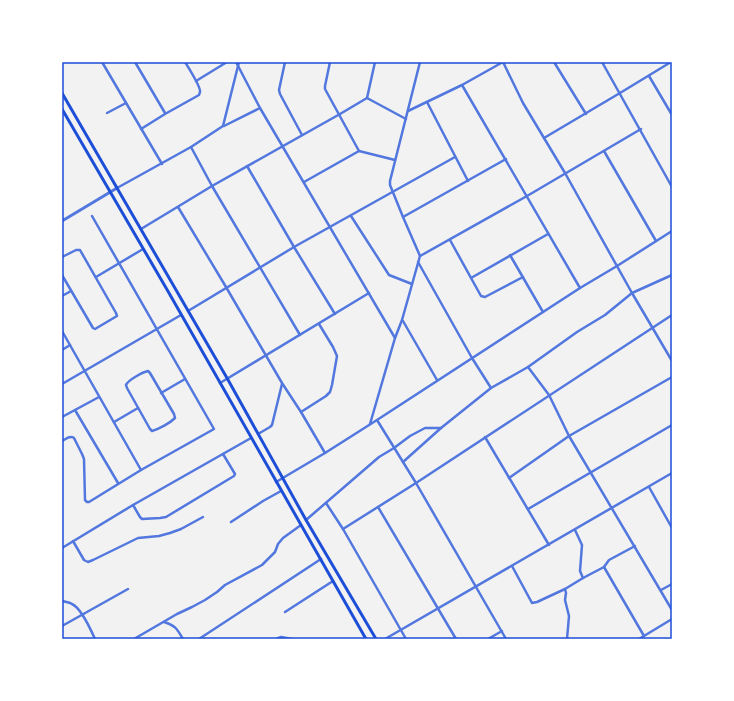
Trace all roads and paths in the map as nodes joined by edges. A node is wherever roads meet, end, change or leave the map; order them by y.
1 (102, 62) edge
2 (135, 62) edge
3 (185, 62) edge
4 (227, 62) edge
5 (238, 62) edge
6 (285, 62) edge
7 (330, 62) edge
8 (375, 62) edge
9 (420, 62) edge
10 (503, 62) edge
11 (554, 62) edge
12 (602, 62) edge
13 (671, 62) edge
14 (238, 66) junction
15 (649, 76) junction
16 (196, 81) junction
17 (462, 85) junction
18 (62, 93) edge
19 (620, 93) junction
20 (367, 98) junction
21 (427, 102) junction
22 (126, 103) junction
23 (260, 108) junction
24 (62, 109) edge
25 (408, 111) junction
26 (107, 113) dead end
27 (165, 114) junction
28 (340, 114) junction
29 (586, 114) junction
30 (672, 115) edge
31 (406, 119) junction
32 (223, 126) junction
33 (141, 129) junction
34 (641, 130) junction
35 (302, 135) junction
36 (544, 138) junction
37 (282, 146) junction
38 (191, 147) junction
39 (359, 151) junction
40 (604, 151) junction
41 (455, 157) junction
42 (506, 159) junction
43 (396, 160) junction
44 (162, 164) junction
45 (247, 166) junction
46 (565, 173) junction
47 (672, 179) edge
48 (468, 180) junction
49 (669, 181) junction
50 (304, 182) junction
51 (212, 186) junction
52 (672, 187) edge
53 (117, 188) junction
54 (110, 192) junction
55 (393, 192) junction
56 (527, 196) junction
57 (178, 207) junction
58 (92, 216) dead end
59 (351, 216) junction
60 (403, 216) junction
61 (62, 221) edge
62 (330, 227) junction
63 (142, 229) junction
64 (672, 231) edge
65 (548, 234) junction
66 (450, 240) junction
67 (656, 241) junction
68 (294, 247) junction
69 (143, 249) junction
70 (510, 255) junction
71 (420, 256) junction
72 (62, 257) edge
73 (418, 262) junction
74 (119, 263) junction
75 (617, 266) junction
76 (261, 267) junction
77 (62, 275) edge
78 (672, 275) edge
79 (96, 277) junction
80 (523, 277) junction
81 (471, 278) junction
82 (412, 284) junction
83 (226, 287) junction
84 (580, 288) junction
85 (71, 291) junction
86 (632, 293) junction
87 (369, 294) junction
88 (62, 296) edge
89 (188, 311) junction
90 (544, 312) junction
91 (335, 314) junction
92 (181, 315) junction
93 (672, 315) edge
94 (402, 320) junction
95 (319, 324) junction
96 (652, 328) junction
97 (157, 330) junction
98 (62, 331) edge
99 (300, 335) junction
100 (395, 338) junction
101 (70, 345) junction
102 (62, 350) edge
103 (265, 355) junction
104 (671, 356) edge
105 (472, 358) junction
106 (672, 361) edge
107 (528, 367) junction
108 (85, 371) junction
109 (672, 377) edge
110 (227, 378) junction
111 (186, 379) junction
112 (437, 380) junction
113 (220, 382) junction
114 (282, 383) junction
115 (62, 384) edge
116 (491, 388) junction
117 (161, 394) junction
118 (549, 395) junction
119 (99, 397) junction
120 (138, 408) junction
121 (75, 410) junction
122 (301, 412) junction
123 (62, 417) edge
124 (377, 420) junction
125 (114, 422) junction
126 (370, 425) junction
127 (672, 426) edge
128 (441, 428) junction
129 (258, 434) junction
130 (570, 436) junction
131 (485, 437) junction
132 (251, 438) junction
133 (62, 441) edge
134 (394, 448) junction
135 (325, 453) junction
136 (223, 454) junction
137 (403, 462) junction
138 (141, 470) junction
139 (591, 472) junction
140 (672, 473) edge
141 (283, 478) junction
142 (509, 478) junction
143 (276, 482) junction
144 (416, 483) junction
145 (118, 484) junction
146 (649, 487) junction
147 (282, 491) junction
148 (326, 503) junction
149 (133, 506) junction
150 (378, 507) junction
151 (613, 508) junction
152 (528, 509) junction
153 (203, 517) dead end
154 (306, 520) junction
155 (231, 522) dead end
156 (301, 525) junction
157 (672, 528) edge
158 (343, 529) junction
159 (575, 530) junction
160 (73, 542) junction
161 (549, 545) junction
162 (635, 546) junction
163 (62, 548) edge
164 (321, 559) junction
165 (512, 566) junction
166 (604, 567) junction
167 (583, 578) junction
168 (334, 581) junction
169 (672, 584) edge
170 (476, 587) junction
171 (128, 589) dead end
172 (566, 589) junction
173 (661, 590) junction
174 (62, 601) edge
175 (438, 609) junction
176 (672, 610) edge
177 (285, 612) dead end
178 (83, 615) junction
179 (672, 619) edge
180 (164, 622) junction
181 (62, 626) edge
182 (401, 630) junction
183 (502, 631) junction
184 (644, 636) junction
185 (95, 639) edge
186 (134, 639) edge
187 (183, 639) edge
188 (200, 639) edge
189 (276, 639) edge
190 (292, 639) edge
191 (366, 639) edge
192 (376, 639) edge
193 (385, 639) edge
194 (406, 639) edge
195 (456, 639) edge
196 (488, 639) edge
197 (506, 639) edge
198 (567, 639) edge
199 (639, 639) edge

1 - 22 street
2 - 27 street
3 - 16 street
4 - 16 street
5 - 14 street
6 - 35 street
7 - 28 street
8 - 20 street
9 - 25 street
10 - 17 street
10 - 36 street
11 - 29 street
12 - 19 street
13 - 15 street
14 - 23 street
14 - 32 street
15 - 19 street
15 - 30 street
16 - 27 street
17 - 21 street
17 - 42 street
18 - 53 main road
19 - 29 street
19 - 34 street
20 - 28 street
20 - 31 street
21 - 25 street
21 - 41 street
22 - 26 street
22 - 33 street
23 - 32 street
23 - 37 street
24 - 54 main road
25 - 31 street
27 - 33 street
28 - 35 street
28 - 39 street
29 - 36 street
31 - 43 street
32 - 38 street
33 - 44 street
34 - 40 street
34 - 49 street
35 - 37 street
36 - 46 street
37 - 45 street
37 - 50 street
38 - 44 street
38 - 51 street
39 - 43 street
39 - 50 street
40 - 46 street
40 - 67 street
41 - 48 street
41 - 55 street
42 - 48 street
42 - 56 street
43 - 55 street
44 - 53 street
45 - 51 street
45 - 68 street
46 - 56 street
46 - 75 street
47 - 49 street
48 - 60 street
49 - 52 street
50 - 62 street
51 - 57 street
51 - 76 street
53 - 54 street
53 - 63 main road
54 - 61 street
54 - 69 main road
55 - 59 street
55 - 60 street
56 - 65 street
56 - 66 street
57 - 63 street
57 - 83 street
58 - 74 street
59 - 62 street
59 - 82 street
60 - 71 street
62 - 68 street
62 - 87 street
63 - 89 main road
64 - 67 street
65 - 70 street
65 - 84 street
66 - 71 street
66 - 81 street
67 - 75 street
68 - 76 street
68 - 91 street
69 - 74 street
69 - 92 main road
70 - 80 street
70 - 81 street
71 - 73 street
72 - 79 street
73 - 82 street
73 - 105 street
74 - 79 street
74 - 97 street
75 - 84 street
75 - 86 street
76 - 83 street
76 - 99 street
77 - 85 street
78 - 86 street
79 - 85 street
80 - 81 street
80 - 90 street
82 - 94 street
83 - 89 street
83 - 103 street
84 - 90 street
85 - 88 street
86 - 96 street
86 - 107 street
87 - 91 street
87 - 100 street
89 - 110 main road
90 - 105 street
91 - 95 street
92 - 97 street
92 - 113 main road
93 - 96 street
94 - 100 street
94 - 112 street
95 - 99 street
95 - 122 street
96 - 104 street
96 - 118 street
97 - 108 street
97 - 111 street
98 - 101 street
99 - 103 street
100 - 126 street
101 - 102 street
101 - 108 street
103 - 110 street
103 - 114 street
104 - 106 street
105 - 112 street
105 - 116 street
107 - 116 street
107 - 118 street
108 - 115 street
108 - 119 street
109 - 130 street
110 - 113 street
110 - 129 main road
111 - 117 street
111 - 138 street
112 - 124 street
113 - 132 main road
114 - 122 street
114 - 129 street
116 - 128 street
117 - 120 street
117 - 120 street
118 - 130 street
118 - 131 street
119 - 121 street
119 - 125 street
120 - 125 street
121 - 123 street
121 - 145 street
122 - 135 street
124 - 126 street
124 - 134 street
125 - 138 street
126 - 135 street
127 - 139 street
128 - 134 street
128 - 137 street
129 - 141 main road
130 - 139 street
130 - 142 street
131 - 142 street
131 - 144 street
132 - 136 street
132 - 143 main road
133 - 145 street
134 - 137 street
134 - 148 street
135 - 141 street
136 - 149 street
136 - 149 street
137 - 144 street
138 - 145 street
139 - 151 street
139 - 152 street
140 - 146 street
141 - 143 street
141 - 154 main road
142 - 152 street
143 - 147 main road
144 - 150 street
144 - 170 street
146 - 151 street
146 - 157 street
147 - 155 street
147 - 156 main road
148 - 154 street
148 - 158 street
149 - 160 street
150 - 158 street
150 - 175 street
151 - 159 street
151 - 162 street
152 - 161 street
153 - 160 street
154 - 192 main road
156 - 164 main road
156 - 180 street
158 - 182 street
159 - 161 street
159 - 167 street
160 - 163 street
161 - 165 street
162 - 166 street
162 - 173 street
164 - 168 main road
164 - 188 street
165 - 170 street
165 - 172 street
166 - 167 street
166 - 184 street
167 - 172 street
168 - 177 street
168 - 191 main road
169 - 173 street
170 - 175 street
170 - 183 street
171 - 178 street
172 - 198 street
173 - 176 street
174 - 178 street
175 - 182 street
175 - 195 street
178 - 181 street
178 - 185 street
179 - 184 street
180 - 186 street
180 - 187 street
182 - 193 street
182 - 194 street
183 - 196 street
183 - 197 street
184 - 199 street
189 - 190 street

